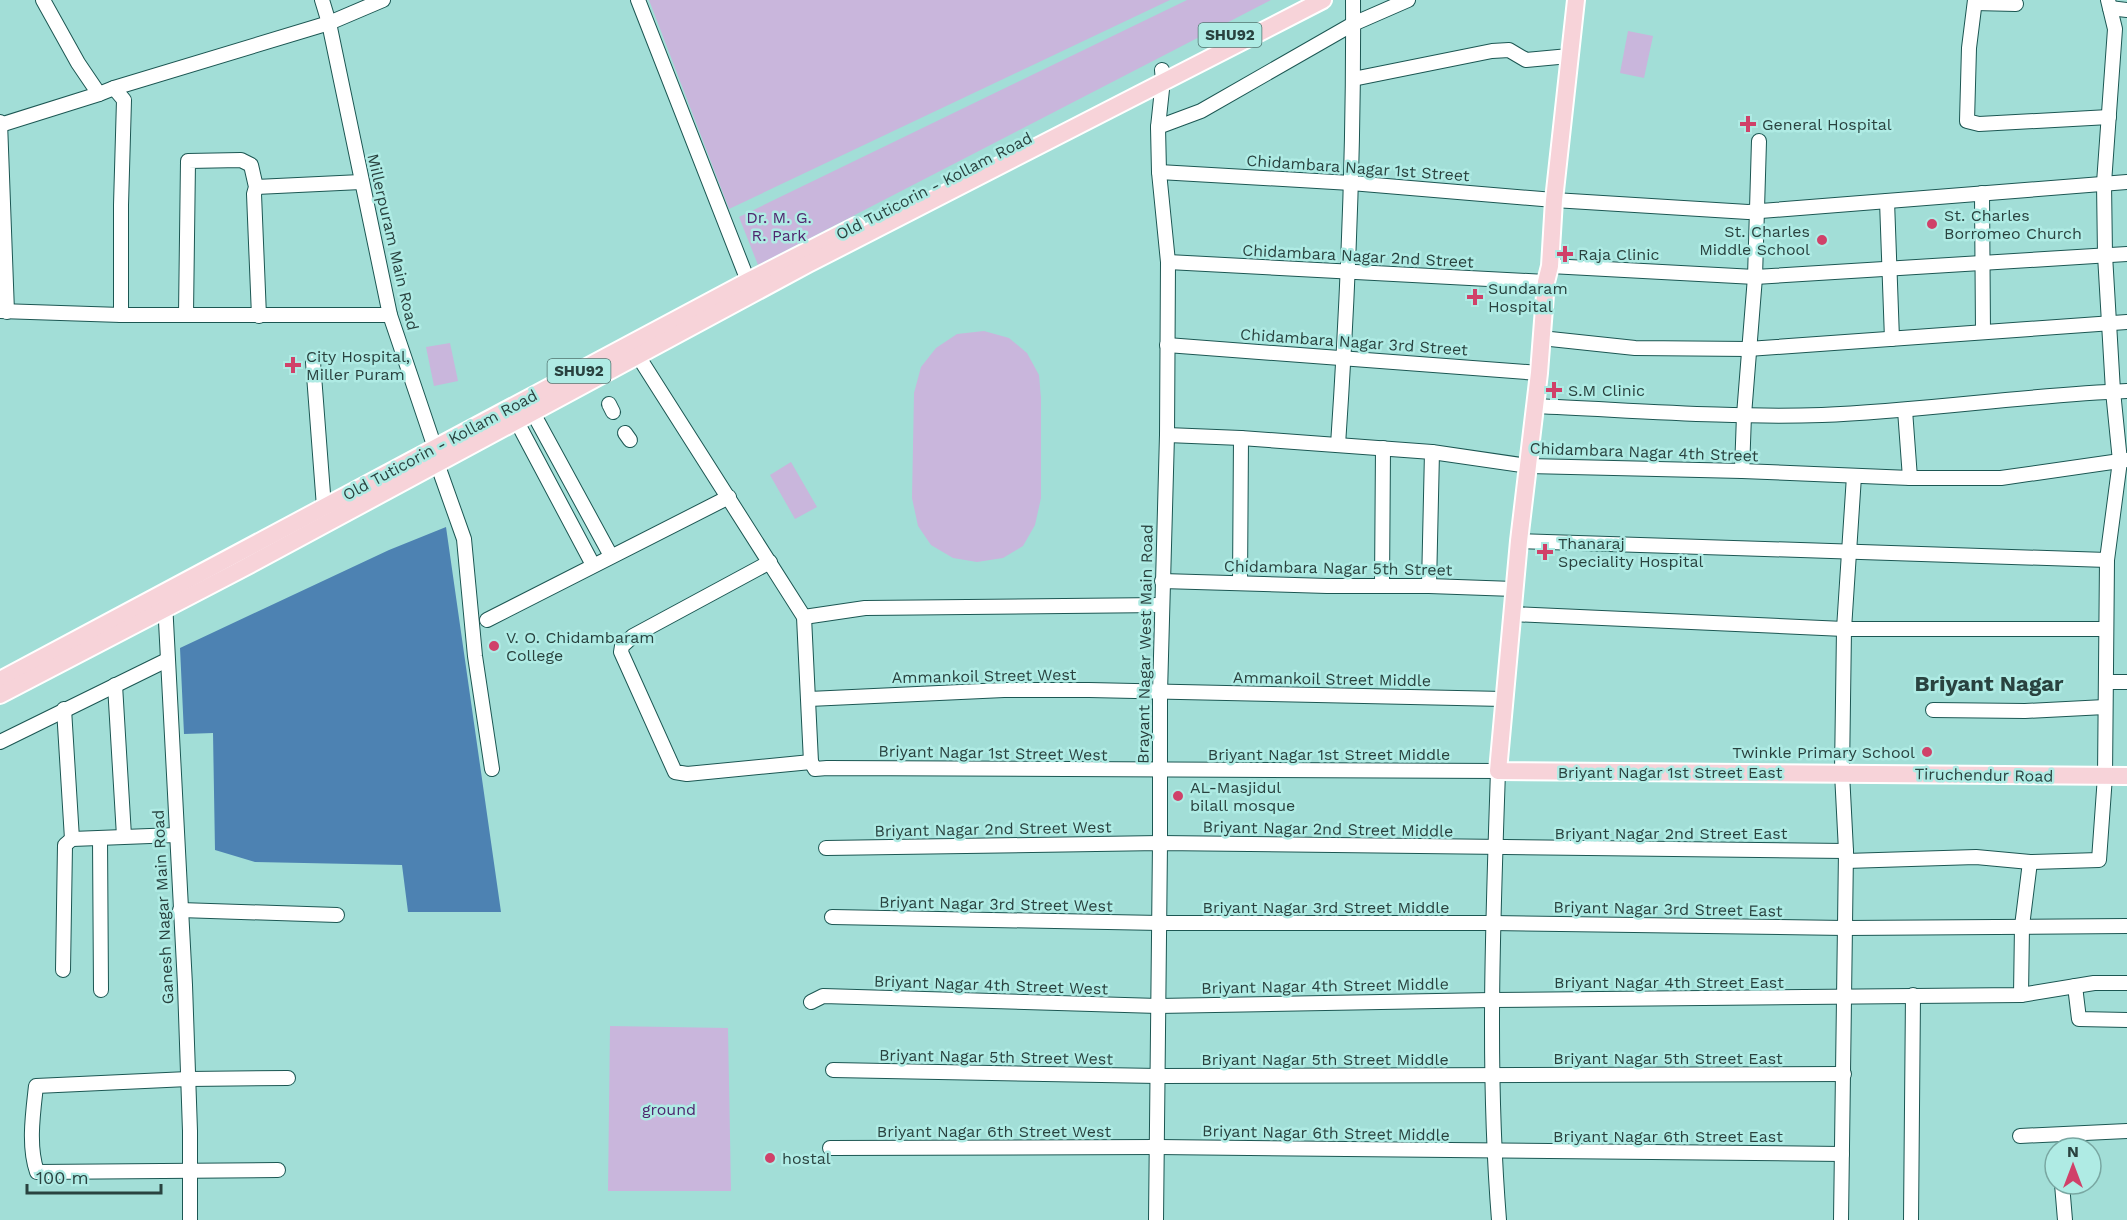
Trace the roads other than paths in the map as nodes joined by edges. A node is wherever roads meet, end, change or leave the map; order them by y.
1 (44, 0) edge
2 (322, 0) edge
3 (383, 0) edge
4 (638, 0) edge
5 (1298, 0) edge
6 (1323, 0) edge
7 (1353, 0) edge
8 (1408, 0) edge
9 (1576, 0) edge
10 (1975, 2) edge
11 (2016, 4) dead end
12 (2109, 4) edge
13 (2127, 10) edge
14 (329, 23) junction
15 (1353, 24) junction
16 (1569, 56) junction
17 (1162, 75) junction
18 (1353, 79) junction
19 (114, 88) junction
20 (99, 94) junction
21 (2109, 117) junction
22 (0, 124) edge
23 (1158, 127) junction
24 (1759, 141) dead end
25 (1159, 172) junction
26 (362, 182) junction
27 (2127, 182) edge
28 (1352, 183) junction
29 (2104, 183) junction
30 (256, 187) junction
31 (1983, 193) junction
32 (1554, 200) junction
33 (1887, 201) junction
34 (1757, 212) junction
35 (2127, 254) edge
36 (2105, 255) junction
37 (1168, 262) junction
38 (1982, 263) junction
39 (1889, 269) junction
40 (1348, 272) junction
41 (1548, 274) junction
42 (1755, 277) junction
43 (748, 281) junction
44 (0, 296) edge
45 (4, 311) edge
46 (186, 314) junction
47 (121, 315) junction
48 (390, 315) junction
49 (259, 316) junction
50 (2127, 322) edge
51 (2110, 323) junction
52 (1983, 333) junction
53 (1541, 338) junction
54 (1892, 339) junction
55 (1167, 345) junction
56 (634, 349) junction
57 (1748, 349) junction
58 (1344, 357) junction
59 (313, 362) dead end
60 (1539, 373) junction
61 (2120, 391) edge
62 (1535, 406) junction
63 (1905, 410) junction
64 (532, 411) junction
65 (1744, 415) junction
66 (516, 420) junction
67 (1167, 435) junction
68 (1241, 438) junction
69 (1338, 445) junction
70 (1383, 448) junction
71 (1432, 452) junction
72 (436, 456) junction
73 (2124, 460) edge
74 (1528, 466) junction
75 (1742, 471) junction
76 (1854, 476) junction
77 (1910, 478) junction
78 (729, 497) junction
79 (324, 507) junction
80 (1519, 541) junction
81 (1850, 551) junction
82 (611, 556) junction
83 (2107, 560) junction
84 (770, 562) junction
85 (593, 565) junction
86 (1162, 580) junction
87 (1240, 583) junction
88 (1382, 586) junction
89 (1429, 586) junction
90 (1514, 589) junction
91 (164, 600) junction
92 (1162, 605) junction
93 (1512, 614) junction
94 (804, 617) junction
95 (488, 620) dead end
96 (1844, 629) junction
97 (2106, 629) junction
98 (167, 660) junction
99 (0, 680) edge
100 (2106, 682) junction
101 (2127, 682) edge
102 (115, 685) junction
103 (1160, 693) junction
104 (0, 695) edge
105 (809, 699) junction
106 (1504, 699) junction
107 (2105, 707) junction
108 (64, 709) junction
109 (1933, 710) dead end
110 (0, 742) edge
111 (811, 762) junction
112 (492, 769) dead end
113 (1160, 771) junction
114 (1498, 771) junction
115 (1842, 773) junction
116 (2105, 776) junction
117 (2127, 776) edge
118 (176, 835) junction
119 (124, 837) junction
120 (100, 838) junction
121 (72, 839) junction
122 (1160, 843) junction
123 (826, 848) dead end
124 (1495, 848) junction
125 (1846, 856) junction
126 (2030, 862) junction
127 (180, 910) junction
128 (337, 915) dead end
129 (832, 917) dead end
130 (1160, 923) junction
131 (1492, 923) junction
132 (2022, 926) junction
133 (2127, 926) edge
134 (1845, 928) junction
135 (63, 970) dead end
136 (2127, 983) edge
137 (2075, 986) junction
138 (101, 990) dead end
139 (1913, 995) junction
140 (2021, 995) junction
141 (1845, 997) junction
142 (817, 999) dead end
143 (1492, 1000) junction
144 (1158, 1006) junction
145 (2127, 1020) edge
146 (833, 1070) dead end
147 (1844, 1074) junction
148 (1493, 1075) junction
149 (1158, 1076) junction
150 (288, 1078) dead end
151 (188, 1079) junction
152 (2127, 1131) edge
153 (2020, 1136) dead end
154 (2094, 1136) edge
155 (2043, 1139) edge
156 (1158, 1147) junction
157 (830, 1148) dead end
158 (1493, 1151) junction
159 (1842, 1154) junction
160 (278, 1170) dead end
161 (190, 1172) junction
162 (2063, 1196) edge
163 (190, 1220) edge
164 (1156, 1220) edge
165 (1499, 1220) edge
166 (1841, 1220) edge
167 (1911, 1220) edge
168 (2065, 1220) edge

1 - 20 street
2 - 14 street, Millerpuram Main Road
3 - 14 street
4 - 43 street
5 - 17 main road, Old Tuticorin - Kollam Road / SHU92
6 - 17 main road
7 - 15 street
8 - 15 street
9 - 16 main road
10 - 11 street
10 - 21 street
12 - 13 street
12 - 21 street
14 - 19 street
14 - 26 street, Millerpuram Main Road
15 - 18 street
15 - 23 street
16 - 18 street
16 - 32 main road
17 - 23 street, Brayant Nagar West Main Road
17 - 43 main road, Old Tuticorin - Kollam Road / SHU92
17 - 56 main road
18 - 28 street
19 - 20 street
19 - 47 street
20 - 22 street
21 - 29 street
22 - 45 street
23 - 25 street, Brayant Nagar West Main Road
24 - 34 street
25 - 28 street, Chidambara Nagar 1st Street
25 - 37 street, Brayant Nagar West Main Road
26 - 30 street
26 - 48 street, Millerpuram Main Road
27 - 29 street, Chidambara Nagar 1st Street
28 - 32 street, Chidambara Nagar 1st Street
28 - 40 street
29 - 31 street, Chidambara Nagar 1st Street
29 - 36 street
30 - 46 street
30 - 49 street
31 - 33 street, Chidambara Nagar 1st Street
31 - 38 street
32 - 34 street, Chidambara Nagar 1st Street
32 - 41 main road
33 - 34 street, Chidambara Nagar 1st Street
33 - 39 street
34 - 42 street
35 - 36 street, Chidambara Nagar 2nd Street
36 - 38 street, Chidambara Nagar 2nd Street
36 - 51 street
37 - 40 street, Chidambara Nagar 2nd Street
37 - 55 street, Brayant Nagar West Main Road
38 - 39 street, Chidambara Nagar 2nd Street
38 - 52 street
39 - 42 street, Chidambara Nagar 2nd Street
39 - 54 street
40 - 41 street, Chidambara Nagar 2nd Street
40 - 58 street
41 - 42 street, Chidambara Nagar 2nd Street
41 - 53 main road
42 - 57 street
43 - 56 main road, Old Tuticorin - Kollam Road / SHU92
44 - 45 street
45 - 47 street
46 - 47 street
46 - 49 street
48 - 49 street
48 - 72 street, Millerpuram Main Road
50 - 51 street
51 - 52 street
51 - 61 street
52 - 54 street
53 - 57 street
53 - 60 main road
54 - 57 street
55 - 58 street, Chidambara Nagar 3rd Street
55 - 67 street, Brayant Nagar West Main Road
56 - 64 main road
56 - 72 main road, Old Tuticorin - Kollam Road / SHU92
56 - 78 street
57 - 65 street
58 - 60 street, Chidambara Nagar 3rd Street
58 - 69 street
59 - 79 street
60 - 62 main road
61 - 63 street
61 - 73 street
62 - 65 street
62 - 74 main road
63 - 65 street
63 - 77 street
64 - 66 main road
64 - 82 street
65 - 75 street
66 - 72 main road
66 - 85 street
67 - 68 street, Chidambara Nagar 4th Street
67 - 86 street, Brayant Nagar West Main Road
68 - 69 street, Chidambara Nagar 4th Street
68 - 87 street
69 - 70 street, Chidambara Nagar 4th Street
70 - 71 street, Chidambara Nagar 4th Street
70 - 88 street
71 - 74 street, Chidambara Nagar 4th Street
71 - 89 street
72 - 79 main road, Old Tuticorin - Kollam Road / SHU92
72 - 91 main road
72 - 112 street, Millerpuram Main Road
73 - 77 street, Chidambara Nagar 4th Street
73 - 83 street
74 - 75 street, Chidambara Nagar 4th Street
74 - 80 main road
75 - 76 street, Chidambara Nagar 4th Street
76 - 77 street, Chidambara Nagar 4th Street
76 - 81 street
78 - 82 street
78 - 84 street
79 - 91 main road, Old Tuticorin - Kollam Road / SHU92
80 - 81 street
80 - 90 main road
81 - 83 street
81 - 96 street
82 - 85 street
83 - 97 street
84 - 94 street
84 - 111 street
85 - 95 street
86 - 87 street, Chidambara Nagar 5th Street
86 - 92 street, Brayant Nagar West Main Road
87 - 88 street, Chidambara Nagar 5th Street
88 - 89 street, Chidambara Nagar 5th Street
89 - 90 street, Chidambara Nagar 5th Street
90 - 93 main road
91 - 98 street, Ganesh Nagar Main Road
91 - 99 main road, Old Tuticorin - Kollam Road / SHU92
91 - 104 main road
92 - 94 street
92 - 103 street, Brayant Nagar West Main Road
93 - 96 street
93 - 106 main road
94 - 105 street
96 - 97 street
96 - 115 street
97 - 100 street
98 - 102 street
98 - 118 street, Ganesh Nagar Main Road
100 - 101 street
100 - 107 street
102 - 108 street
102 - 119 street
103 - 105 street, Ammankoil Street West
103 - 106 street, Ammankoil Street Middle
103 - 113 street, Brayant Nagar West Main Road
105 - 111 street
106 - 114 main road
107 - 109 street
107 - 116 street
108 - 110 street
108 - 121 street
111 - 113 street, Briyant Nagar 1st Street West
113 - 114 street, Briyant Nagar 1st Street Middle
113 - 122 street, Brayant Nagar West Main Road
114 - 115 main road, Briyant Nagar 1st Street East
114 - 124 street
115 - 116 main road, Tiruchendur Road
115 - 125 street
116 - 117 main road, Tiruchendur Road
116 - 126 street, Briyant Nagar 2nd Street East
118 - 119 street
118 - 127 street, Ganesh Nagar Main Road
119 - 120 street
120 - 121 street
120 - 138 street
121 - 135 street
122 - 123 street, Briyant Nagar 2nd Street West
122 - 124 street, Briyant Nagar 2nd Street Middle
122 - 130 street, Brayant Nagar West Main Road
124 - 125 street, Briyant Nagar 2nd Street East
124 - 131 street
125 - 126 street, Briyant Nagar 2nd Street East
125 - 134 street
126 - 132 street
127 - 128 street
127 - 151 street, Ganesh Nagar Main Road
129 - 130 street, Briyant Nagar 3rd Street West
130 - 131 street, Briyant Nagar 3rd Street Middle
130 - 144 street, Brayant Nagar West Main Road
131 - 134 street, Briyant Nagar 3rd Street East
131 - 143 street
132 - 133 street, Briyant Nagar 3rd Street East
132 - 134 street, Briyant Nagar 3rd Street East
132 - 140 street
134 - 141 street
136 - 137 street, Briyant Nagar 4th Street East
137 - 140 street, Briyant Nagar 4th Street East
137 - 145 street
139 - 140 street, Briyant Nagar 4th Street East
139 - 141 street, Briyant Nagar 4th Street East
139 - 167 street
141 - 143 street, Briyant Nagar 4th Street East
141 - 147 street
142 - 144 street, Briyant Nagar 4th Street West
143 - 144 street, Briyant Nagar 4th Street Middle
143 - 148 street
144 - 149 street, Brayant Nagar West Main Road
146 - 149 street, Briyant Nagar 5th Street West
147 - 148 street, Briyant Nagar 5th Street East
147 - 159 street
148 - 149 street, Briyant Nagar 5th Street Middle
148 - 158 street
149 - 156 street, Brayant Nagar West Main Road
150 - 151 street
151 - 161 street, Ganesh Nagar Main Road
151 - 161 street
152 - 154 street
153 - 155 street
156 - 157 street, Briyant Nagar 6th Street West
156 - 158 street, Briyant Nagar 6th Street Middle
156 - 164 street, Brayant Nagar West Main Road
158 - 159 street, Briyant Nagar 6th Street East
158 - 165 street
159 - 166 street
160 - 161 street
161 - 163 street, Ganesh Nagar Main Road
162 - 168 street

